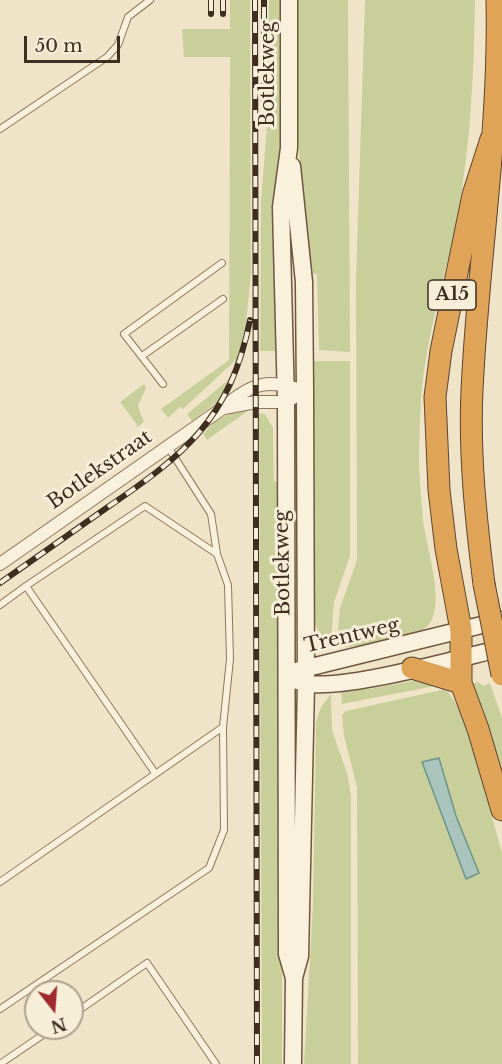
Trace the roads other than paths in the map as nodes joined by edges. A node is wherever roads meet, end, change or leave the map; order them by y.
1 (150, 0) edge
2 (289, 0) edge
3 (497, 0) edge
4 (0, 129) edge
5 (491, 139) junction
6 (289, 148) junction
7 (222, 263) dead end
8 (223, 298) dead end
9 (142, 356) junction
10 (284, 383) junction
11 (163, 384) dead end
12 (305, 392) junction
13 (286, 402) junction
14 (223, 408) junction
15 (167, 447) junction
16 (217, 554) junction
17 (0, 564) edge
18 (26, 586) junction
19 (0, 605) edge
20 (502, 620) edge
21 (461, 630) junction
22 (502, 648) edge
23 (462, 657) junction
24 (306, 666) junction
25 (412, 668) junction
26 (502, 675) edge
27 (287, 676) junction
28 (461, 684) junction
29 (306, 685) junction
30 (223, 727) junction
31 (155, 773) junction
32 (502, 810) edge
33 (0, 882) edge
34 (294, 978) junction
35 (84, 1007) edge
36 (0, 1009) edge
37 (35, 1040) edge
38 (0, 1064) edge
39 (216, 1064) edge
40 (293, 1064) edge

1 - 4 lane
2 - 6 main road, Botlekweg
3 - 5 highway, A15
5 - 21 highway, A15
5 - 26 highway, A15, bridge
6 - 10 main road, Botlekweg
6 - 12 main road, Botlekweg
7 - 9 lane
8 - 9 lane
9 - 11 lane
10 - 12 street
10 - 13 main road, Botlekweg
10 - 14 street, Botlekstraat
12 - 13 street, Botlekstraat
12 - 24 main road, Botlekweg
13 - 14 street, Botlekstraat
13 - 27 main road, Botlekweg
14 - 15 street, Botlekstraat
15 - 16 lane
15 - 17 street, Botlekstraat
16 - 18 lane
16 - 30 lane
18 - 19 lane
18 - 31 lane
20 - 21 main road, Trentweg
21 - 23 highway, A15
21 - 24 main road, Trentweg
22 - 23 main road, Trentweg
23 - 25 main road, Trentweg
23 - 28 highway, A15
24 - 27 main road, Trentweg
24 - 29 main road, Botlekweg
25 - 28 highway
25 - 29 main road, Trentweg
27 - 29 main road, Trentweg
27 - 34 main road, Botlekweg
28 - 32 highway, A15
29 - 34 main road, Botlekweg
30 - 31 lane
30 - 36 lane
31 - 33 lane
34 - 40 main road, Botlekweg
35 - 39 lane
37 - 38 lane

